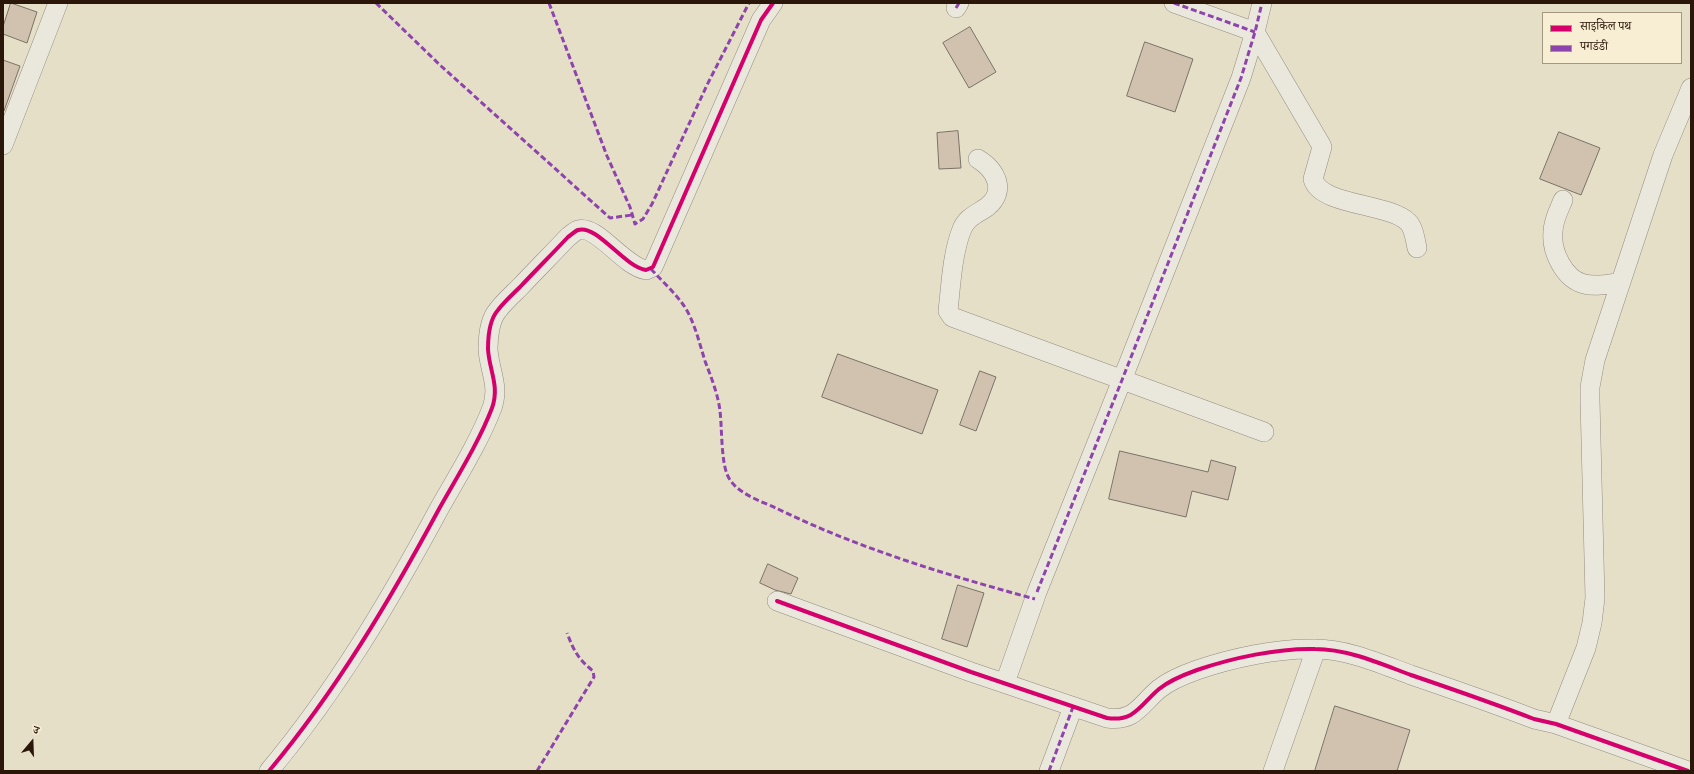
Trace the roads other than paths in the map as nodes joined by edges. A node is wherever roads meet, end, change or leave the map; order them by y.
1 (773, 3) edge
2 (1174, 3) edge
3 (1262, 3) edge
4 (53, 4) edge
5 (1255, 32) junction
6 (1691, 88) edge
7 (10, 106) edge
8 (3, 145) edge
9 (978, 159) dead end
10 (1563, 200) dead end
11 (1417, 248) dead end
12 (1621, 282) junction
13 (1122, 380) junction
14 (1264, 432) dead end
15 (777, 601) dead end
16 (1316, 649) junction
17 (1005, 683) junction
18 (1073, 707) junction
19 (1556, 724) junction
20 (269, 771) edge
21 (1049, 771) edge
22 (1273, 771) edge
23 (1688, 771) edge

1 - 20 street
2 - 5 street
3 - 5 street
4 - 7 street
5 - 11 street
5 - 13 street
6 - 12 street
7 - 8 street
9 - 13 street
10 - 12 street
12 - 19 street
13 - 14 street
13 - 17 street
15 - 17 street
16 - 18 street
16 - 19 street
16 - 22 street
17 - 18 street
18 - 21 street
19 - 23 street

